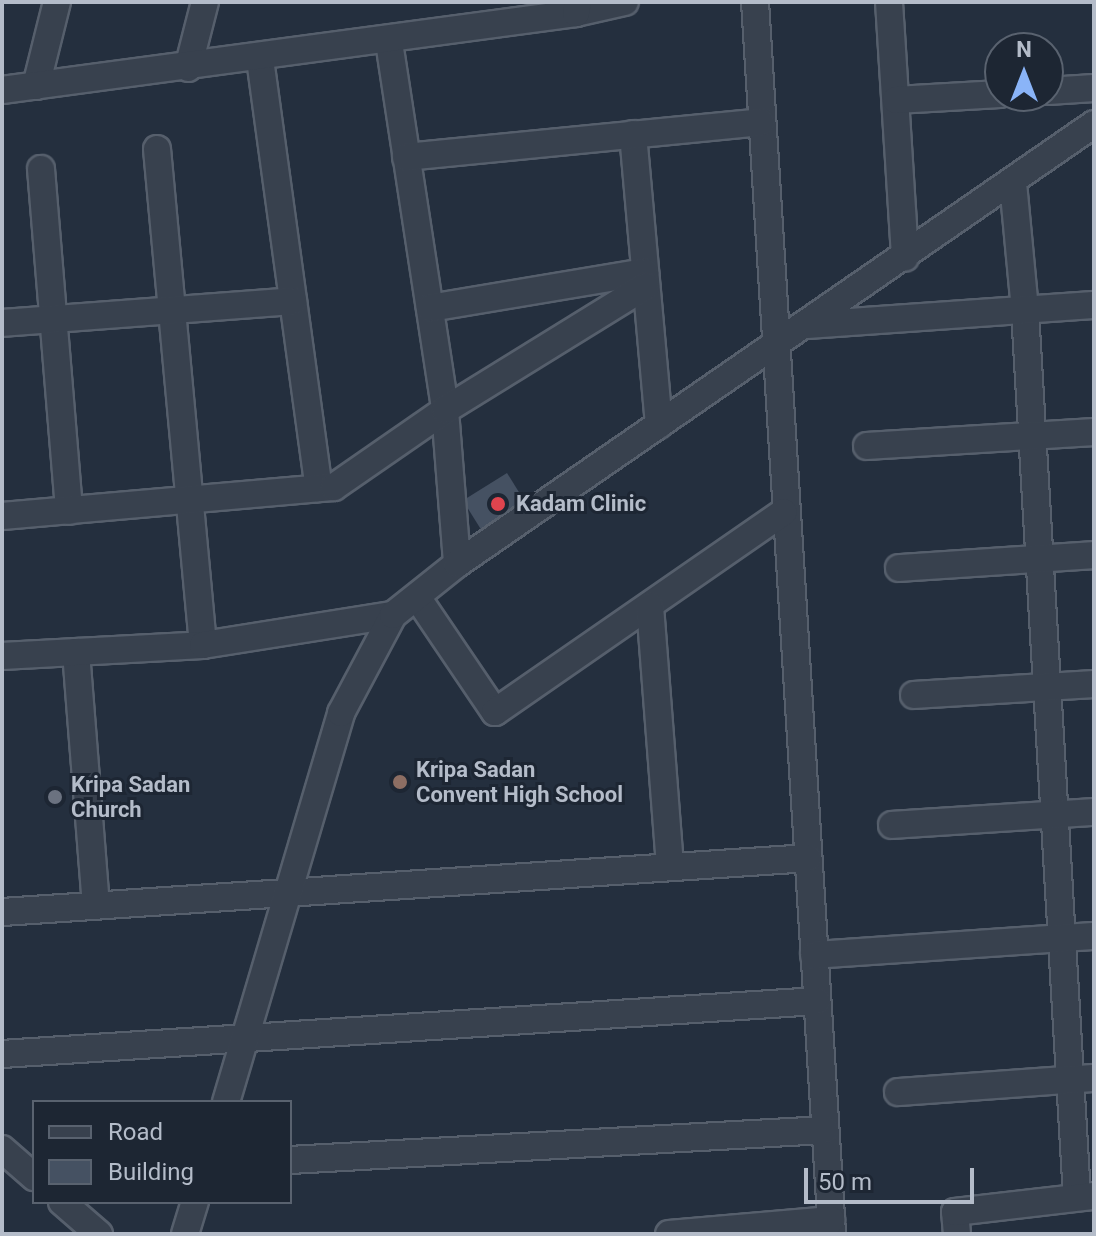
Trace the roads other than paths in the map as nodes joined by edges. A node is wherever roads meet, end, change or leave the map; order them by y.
1 (57, 2) edge
2 (205, 2) edge
3 (625, 2) edge
4 (755, 2) edge
5 (889, 2) edge
6 (577, 8) edge
7 (389, 42) junction
8 (260, 59) junction
9 (188, 68) junction
10 (36, 86) junction
11 (1094, 88) edge
12 (2, 90) edge
13 (1064, 90) edge
14 (984, 95) edge
15 (896, 100) junction
16 (761, 122) junction
17 (1094, 124) edge
18 (633, 134) junction
19 (157, 149) dead end
20 (406, 157) junction
21 (41, 169) dead end
22 (1013, 183) junction
23 (905, 257) junction
24 (646, 279) junction
25 (293, 301) junction
26 (1094, 305) edge
27 (430, 308) junction
28 (171, 310) junction
29 (1025, 311) junction
30 (53, 319) junction
31 (2, 323) edge
32 (805, 325) junction
33 (773, 347) junction
34 (445, 410) junction
35 (659, 425) junction
36 (1094, 432) edge
37 (1032, 436) junction
38 (867, 446) dead end
39 (319, 488) junction
40 (189, 502) junction
41 (69, 511) junction
42 (784, 512) junction
43 (2, 516) edge
44 (1094, 555) edge
45 (1039, 559) junction
46 (457, 564) junction
47 (899, 568) dead end
48 (417, 597) junction
49 (650, 606) junction
50 (393, 615) junction
51 (203, 645) junction
52 (76, 652) junction
53 (2, 656) edge
54 (1094, 684) edge
55 (1047, 686) junction
56 (914, 695) dead end
57 (1094, 812) edge
58 (1054, 815) junction
59 (892, 825) dead end
60 (808, 858) junction
61 (670, 864) junction
62 (289, 889) junction
63 (96, 905) junction
64 (2, 912) edge
65 (1094, 936) edge
66 (1062, 938) junction
67 (814, 955) junction
68 (817, 1001) junction
69 (245, 1036) junction
70 (2, 1054) edge
71 (1082, 1078) edge
72 (898, 1092) dead end
73 (227, 1100) edge
74 (825, 1130) junction
75 (2, 1149) edge
76 (292, 1160) edge
77 (32, 1175) edge
78 (1086, 1196) edge
79 (64, 1204) edge
80 (194, 1204) edge
81 (831, 1227) edge
82 (685, 1233) edge
83 (99, 1234) edge
84 (185, 1234) edge
85 (957, 1234) edge

1 - 10 street
2 - 9 street
3 - 6 street
4 - 16 street
5 - 15 street
6 - 7 street
7 - 8 street
7 - 20 street
8 - 9 street
8 - 25 street
9 - 10 street
10 - 12 street
11 - 13 street
14 - 15 street
15 - 23 street
16 - 18 street
16 - 33 street
17 - 22 street
18 - 20 street
18 - 24 street
19 - 28 street
20 - 27 street
21 - 30 street
22 - 23 street
22 - 29 street
23 - 32 street
24 - 27 street
24 - 34 street
24 - 35 street
25 - 28 street
25 - 39 street
26 - 29 street
27 - 34 street
28 - 30 street
28 - 40 street
29 - 32 street
29 - 37 street
30 - 31 street
30 - 41 street
32 - 33 street
33 - 35 street
33 - 42 street
34 - 39 street
34 - 46 street
35 - 46 street
36 - 37 street
37 - 38 street
37 - 45 street
39 - 40 street
40 - 41 street
40 - 51 street
41 - 43 street
42 - 49 street
42 - 60 street
44 - 45 street
45 - 47 street
45 - 55 street
46 - 48 street
48 - 49 street
48 - 50 street
49 - 61 street
50 - 51 street
50 - 62 street
51 - 52 street
52 - 53 street
52 - 63 street
54 - 55 street
55 - 56 street
55 - 58 street
57 - 58 street
58 - 59 street
58 - 66 street
60 - 61 street
60 - 67 street
61 - 62 street
62 - 63 street
62 - 69 street
63 - 64 street
65 - 66 street
66 - 67 street
66 - 71 street
67 - 68 street
68 - 69 street
68 - 74 street
69 - 70 street
69 - 73 street
71 - 72 street
71 - 78 street
74 - 76 street
74 - 81 street
75 - 77 street
78 - 85 street
79 - 83 street
80 - 84 street
81 - 82 street

